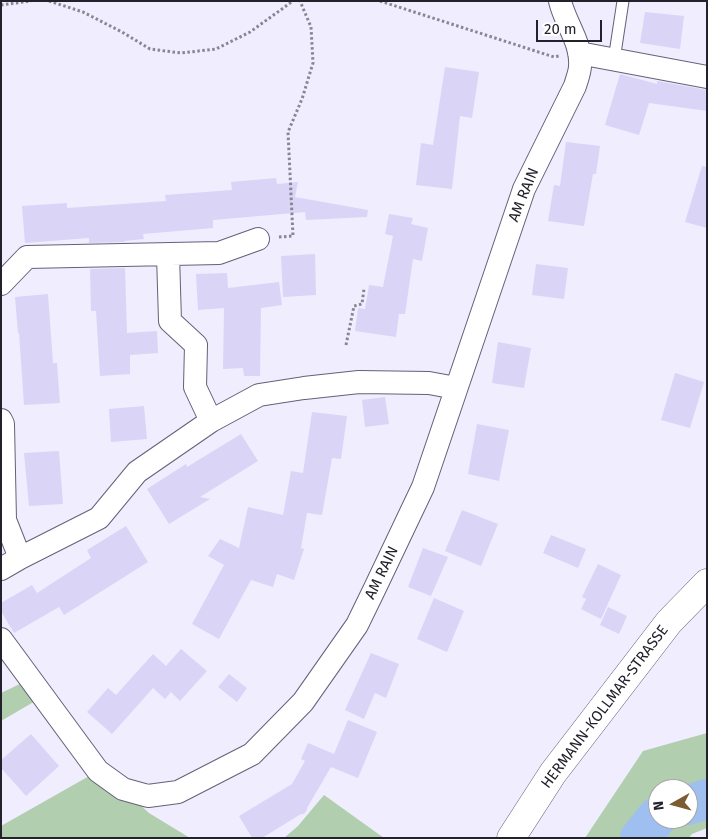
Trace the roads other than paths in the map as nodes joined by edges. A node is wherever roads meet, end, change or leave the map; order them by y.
1 (560, 1) edge
2 (623, 1) edge
3 (579, 53) junction
4 (614, 60) junction
5 (707, 77) edge
6 (258, 239) road end
7 (168, 255) junction
8 (1, 284) edge
9 (456, 388) junction
10 (1, 420) edge
11 (211, 421) junction
12 (11, 564) edge
13 (707, 583) edge
14 (1, 638) edge
15 (510, 838) edge

1 - 3 street
2 - 4 lane
3 - 4 street
3 - 9 street, AM RAIN
4 - 5 street
6 - 7 street
7 - 8 street
7 - 11 street
9 - 11 street
9 - 14 street, AM RAIN
10 - 12 street
11 - 12 street
13 - 15 street, HERMANN-KOLLMAR-STRASSE

